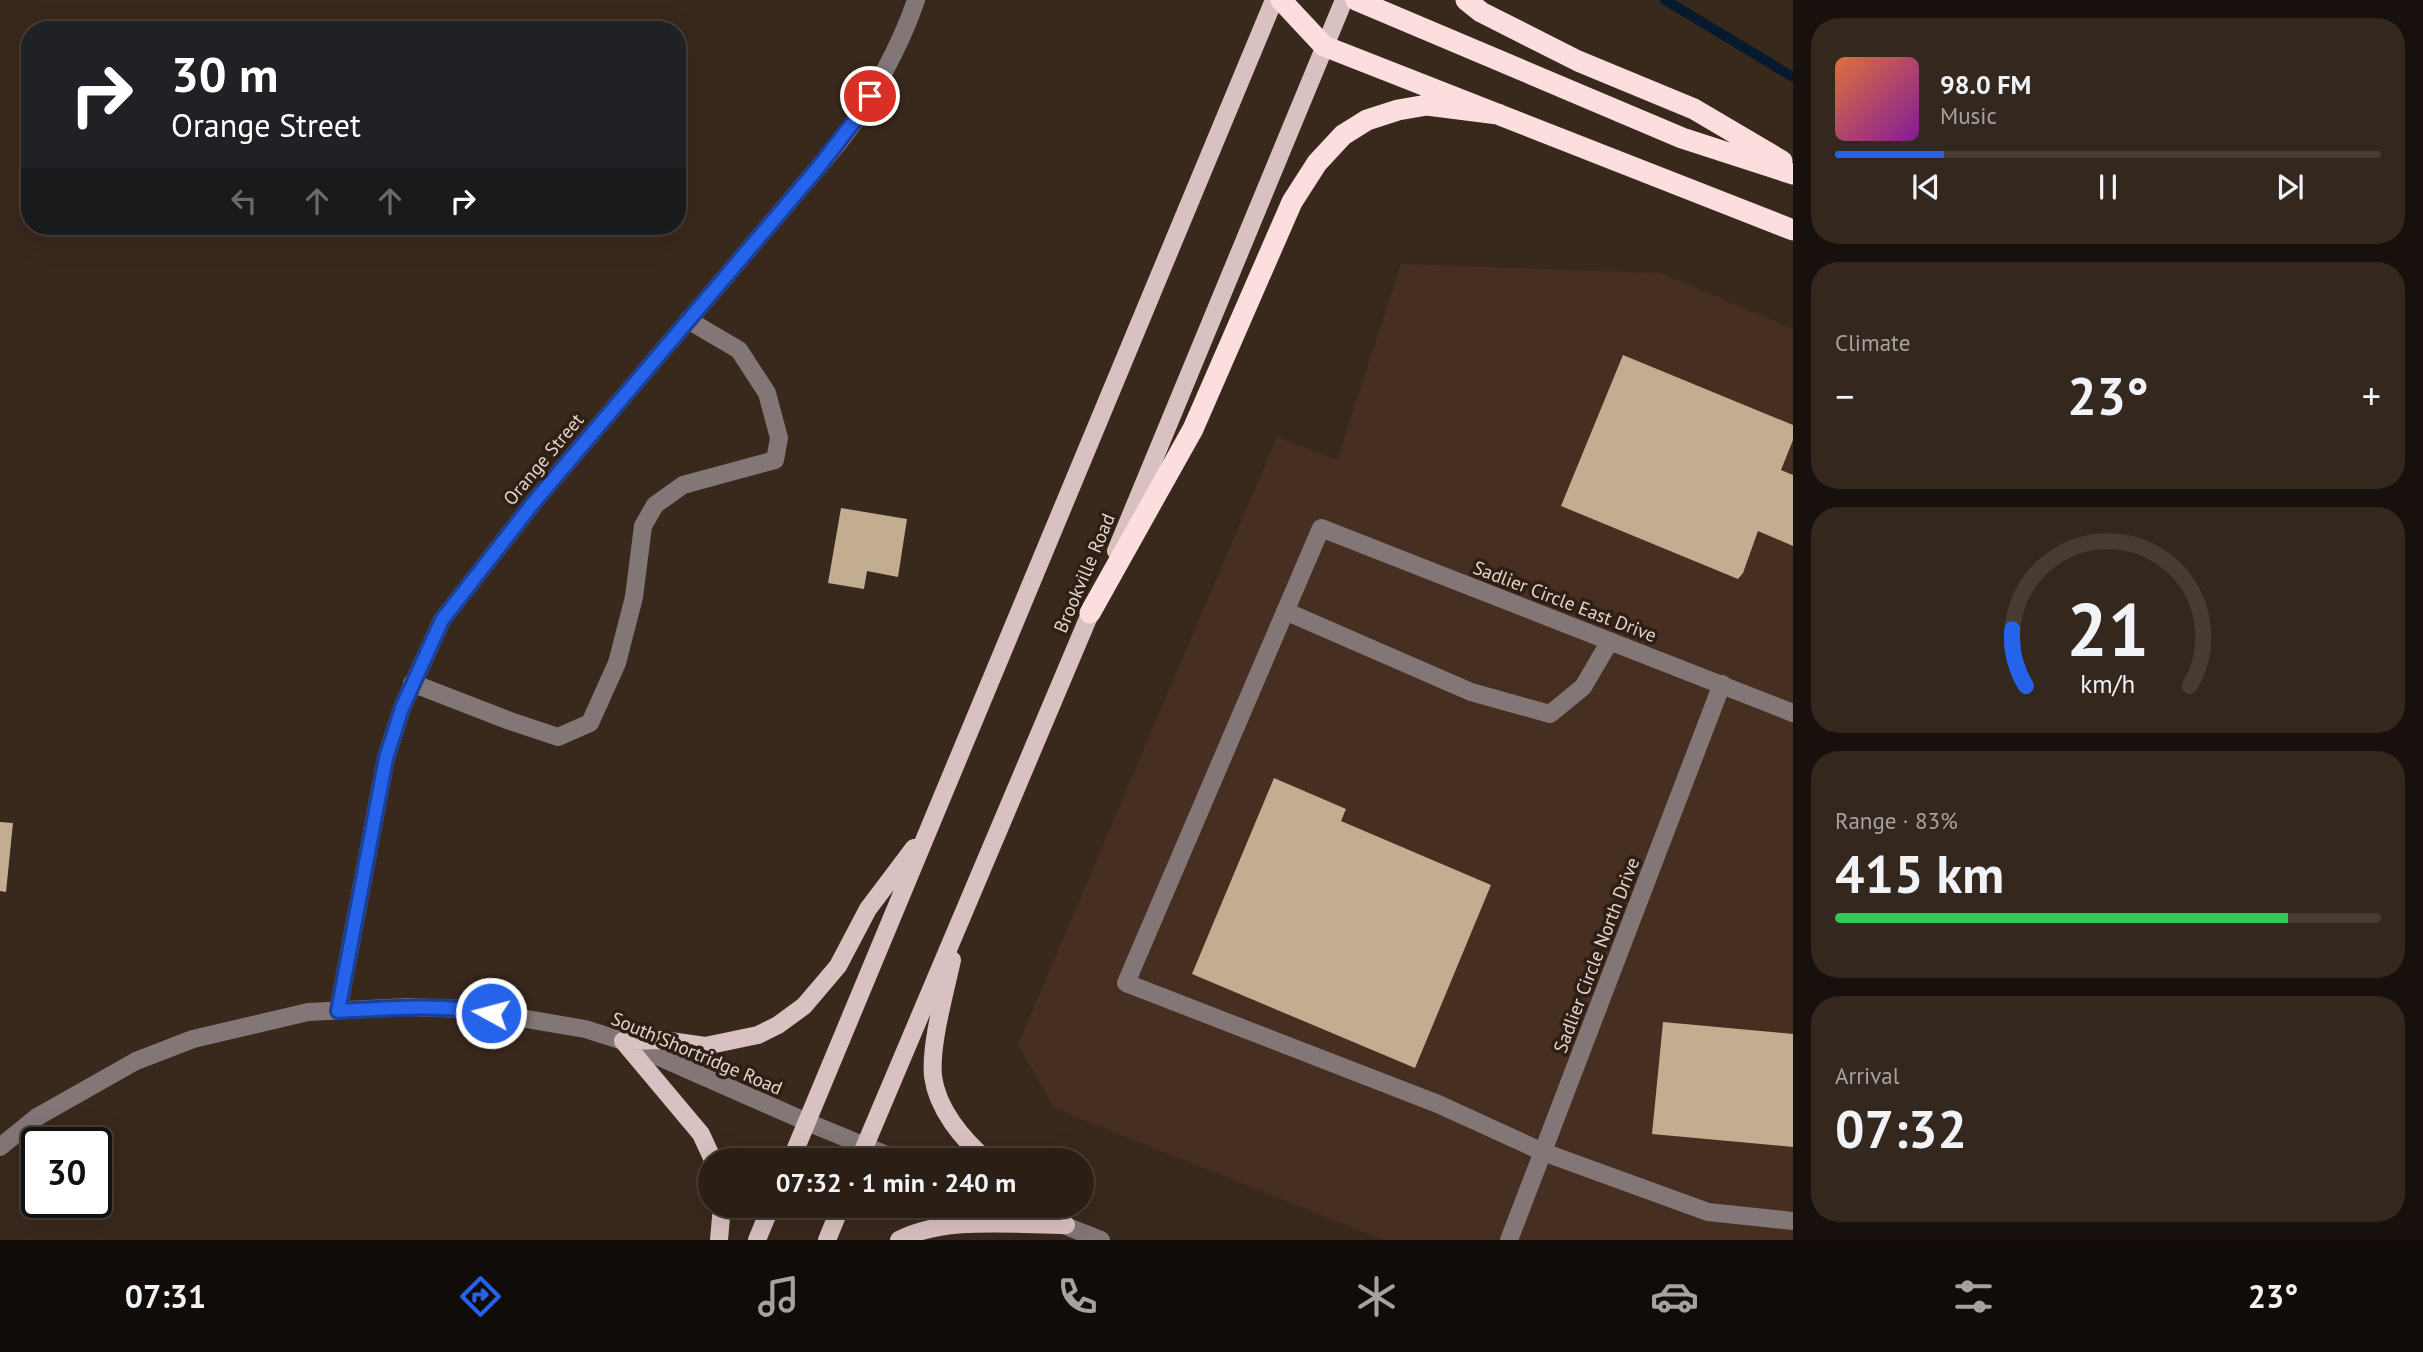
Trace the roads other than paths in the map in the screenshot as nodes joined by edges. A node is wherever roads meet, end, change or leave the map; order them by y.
1 (916, 0) edge
2 (1274, 0) edge
3 (1281, 0) edge
4 (1344, 0) edge
5 (1356, 0) edge
6 (1465, 0) edge
7 (1324, 46) junction
8 (1498, 114) junction
9 (1793, 167) edge
10 (1793, 174) edge
11 (1793, 230) edge
12 (688, 320) junction
13 (1285, 611) junction
14 (1090, 613) junction
15 (1610, 641) junction
16 (412, 683) junction
17 (1722, 684) junction
18 (1793, 713) edge
19 (932, 825) junction
20 (960, 922) junction
21 (338, 1011) junction
22 (623, 1041) junction
23 (807, 1122) junction
24 (0, 1147) edge
25 (707, 1148) edge
26 (796, 1148) edge
27 (853, 1148) edge
28 (864, 1148) edge
29 (972, 1148) edge
30 (1543, 1152) junction
31 (721, 1218) edge
32 (766, 1218) edge
33 (836, 1218) edge
34 (1048, 1218) edge
35 (1057, 1218) edge
36 (1793, 1221) edge
37 (1066, 1225) junction
38 (719, 1240) edge
39 (757, 1240) edge
40 (827, 1240) edge
41 (899, 1240) edge
42 (1101, 1240) edge
43 (1509, 1240) edge

1 - 12 street, Orange Street
2 - 19 main road
3 - 7 highway
4 - 7 main road, Brookville Road
5 - 10 highway
6 - 9 highway
7 - 8 highway
7 - 14 main road, Brookville Road
8 - 11 highway
8 - 14 highway
12 - 16 street, Orange Street
12 - 16 street
13 - 15 street
13 - 15 street, Sadlier Circle East Drive
13 - 30 street
14 - 20 main road, Brookville Road
15 - 17 street, Sadlier Circle East Drive
16 - 21 street, Orange Street
17 - 18 street, Sadlier Circle East Drive
17 - 30 street, Sadlier Circle North Drive
19 - 22 main road
19 - 23 main road
20 - 28 main road, Brookville Road
20 - 29 main road
21 - 22 street, South Shortridge Road
21 - 24 street, South Shortridge Road
22 - 23 street, South Shortridge Road
22 - 25 main road
23 - 26 main road
23 - 27 street, South Shortridge Road
30 - 36 street
30 - 43 street, Sadlier Circle North Drive
31 - 38 main road
32 - 39 main road
33 - 40 main road
34 - 37 street
35 - 37 main road
37 - 41 main road
37 - 42 street

